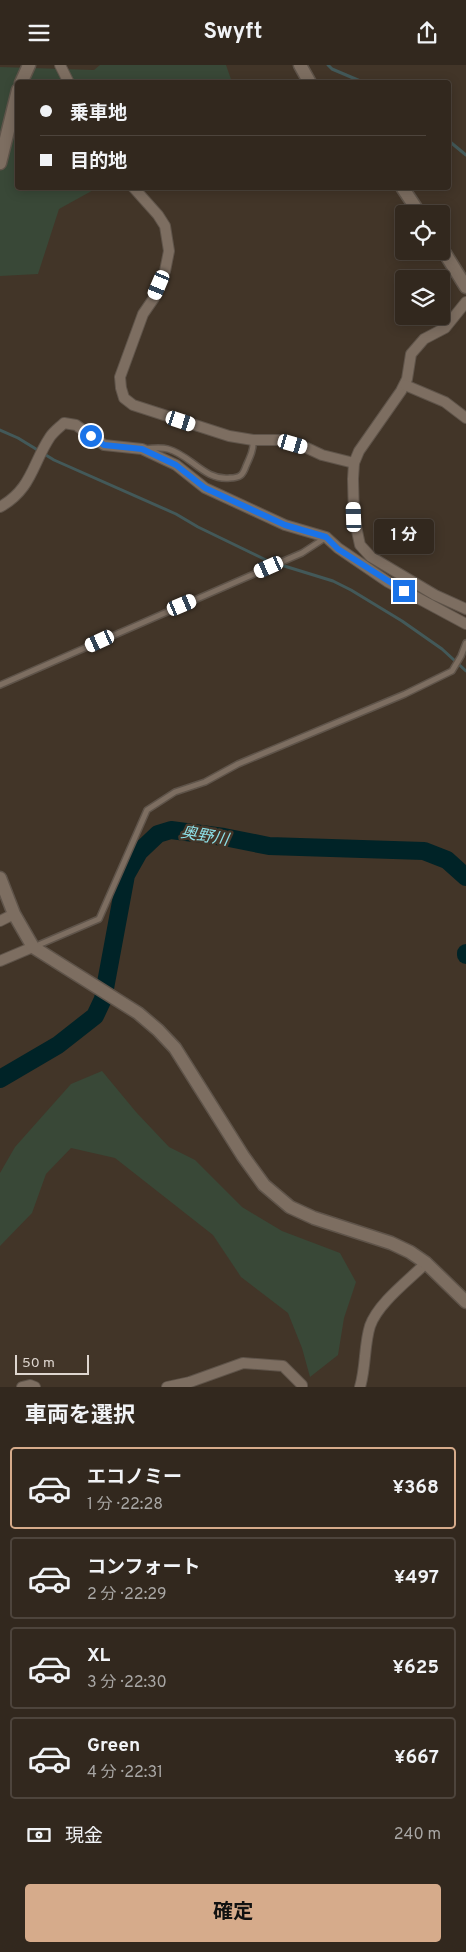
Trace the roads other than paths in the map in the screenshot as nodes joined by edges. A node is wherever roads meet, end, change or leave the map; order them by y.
1 (29, 65) edge
2 (60, 65) edge
3 (300, 65) edge
4 (22, 80) edge
5 (68, 80) edge
6 (308, 80) edge
7 (15, 102) edge
8 (0, 163) edge
9 (136, 190) edge
10 (404, 190) edge
11 (414, 205) edge
12 (449, 260) edge
13 (466, 287) edge
14 (466, 302) edge
15 (404, 385) junction
16 (466, 418) edge
17 (253, 440) junction
18 (142, 449) junction
19 (354, 463) junction
20 (0, 507) edge
21 (326, 537) junction
22 (466, 609) edge
23 (466, 624) edge
24 (466, 643) edge
25 (0, 685) edge
26 (0, 878) edge
27 (14, 914) junction
28 (0, 921) edge
29 (33, 947) junction
30 (0, 961) edge
31 (426, 1263) junction
32 (466, 1302) edge
33 (22, 1387) edge
34 (34, 1387) edge
35 (167, 1387) edge
36 (302, 1387) edge
37 (360, 1387) edge

1 - 4 street
2 - 5 street
3 - 6 street
7 - 8 street
9 - 17 street
10 - 11 street
12 - 13 street
14 - 15 street
15 - 16 street
15 - 19 street
17 - 18 lane
17 - 19 street
18 - 20 street
18 - 21 street
19 - 22 street
21 - 23 street
21 - 25 lane
24 - 29 lane
26 - 27 street
27 - 28 street
27 - 29 street
29 - 30 street
29 - 31 street
31 - 32 street
31 - 37 street
33 - 34 street
35 - 36 street

